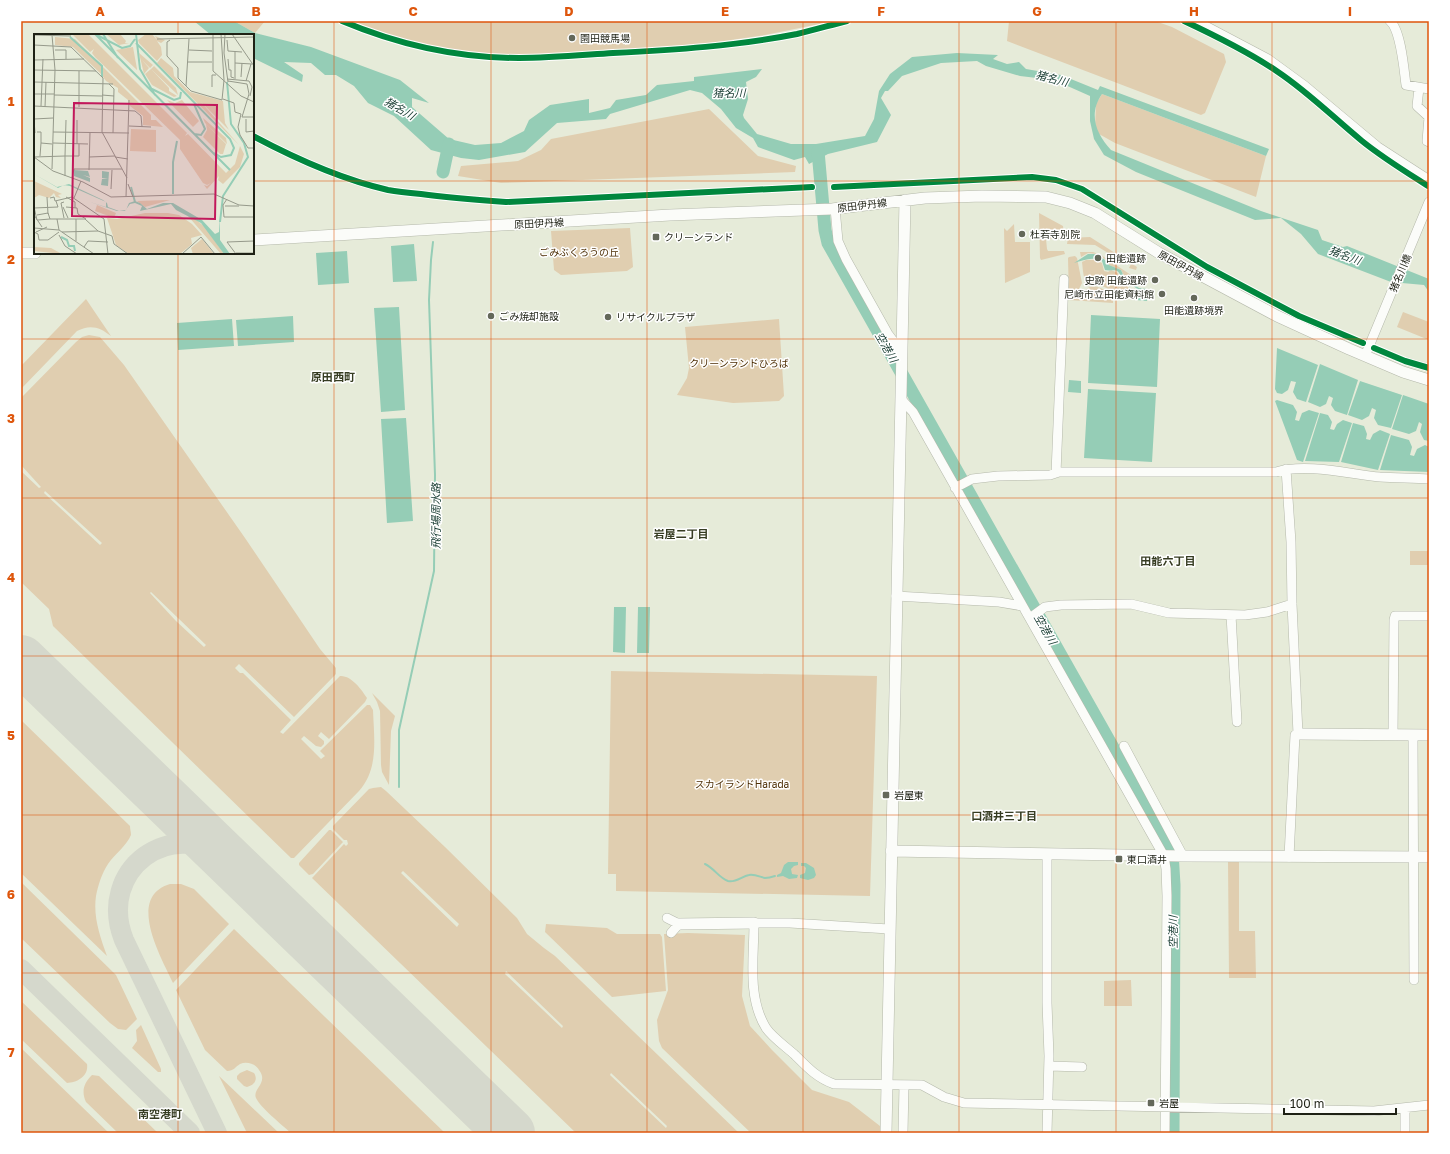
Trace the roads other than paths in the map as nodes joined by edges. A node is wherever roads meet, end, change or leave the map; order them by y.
1 (1196, 21) edge
2 (1392, 22) edge
3 (1419, 88) junction
4 (1429, 89) edge
5 (1429, 142) edge
6 (1429, 180) edge
7 (905, 200) junction
8 (1429, 202) edge
9 (834, 209) junction
10 (254, 240) edge
11 (21, 252) edge
12 (34, 252) edge
13 (1064, 279) dead end
14 (1365, 356) junction
15 (901, 357) junction
16 (1429, 380) edge
17 (901, 396) junction
18 (1286, 469) junction
19 (1056, 473) junction
20 (1429, 479) edge
21 (957, 487) junction
22 (896, 596) junction
23 (1292, 604) junction
24 (1022, 606) junction
25 (1231, 615) junction
26 (1429, 616) edge
27 (1031, 617) junction
28 (1237, 722) dead end
29 (1298, 734) junction
30 (1393, 735) junction
31 (1413, 735) junction
32 (1429, 735) edge
33 (1124, 746) dead end
34 (891, 851) junction
35 (1047, 854) junction
36 (1173, 856) junction
37 (1289, 857) junction
38 (1414, 857) junction
39 (1429, 857) edge
40 (667, 918) dead end
41 (754, 923) junction
42 (679, 924) junction
43 (889, 929) junction
44 (671, 933) dead end
45 (1414, 980) dead end
46 (1048, 1066) junction
47 (1082, 1067) dead end
48 (886, 1085) junction
49 (904, 1085) junction
50 (1047, 1105) junction
51 (1429, 1106) edge
52 (1167, 1107) junction
53 (1405, 1109) junction
54 (886, 1133) edge
55 (903, 1133) edge
56 (1046, 1133) edge
57 (1165, 1133) edge
58 (1405, 1133) edge

1 - 6 street
2 - 3 street
3 - 4 street
3 - 5 street
7 - 9 street, 原田伊丹線
7 - 14 street, 原田伊丹線
7 - 15 street
8 - 14 street, 猪名川橋
9 - 10 street, 原田伊丹線
9 - 15 street
11 - 12 street
13 - 19 street
14 - 16 street, 原田伊丹線
15 - 17 street
17 - 21 street
17 - 22 street
18 - 19 street
18 - 20 street
18 - 23 street
19 - 21 street
21 - 24 street
22 - 24 street
22 - 34 street
23 - 25 street
23 - 29 street
24 - 27 street
25 - 27 street
25 - 28 street
26 - 30 street
27 - 36 street
29 - 30 street
29 - 37 street
30 - 31 street
31 - 32 street
31 - 38 street
33 - 36 street
34 - 35 street
34 - 43 street
35 - 36 street
35 - 46 street
36 - 37 street
36 - 52 street
37 - 38 street
38 - 39 street
38 - 45 street
40 - 42 street
41 - 42 street
41 - 43 street
41 - 48 street
42 - 44 street
43 - 48 street
46 - 47 street
46 - 50 street
48 - 49 street
48 - 54 street
49 - 50 street
49 - 55 street
50 - 52 street
50 - 56 street
51 - 53 street
52 - 53 street
52 - 57 street
53 - 58 street

